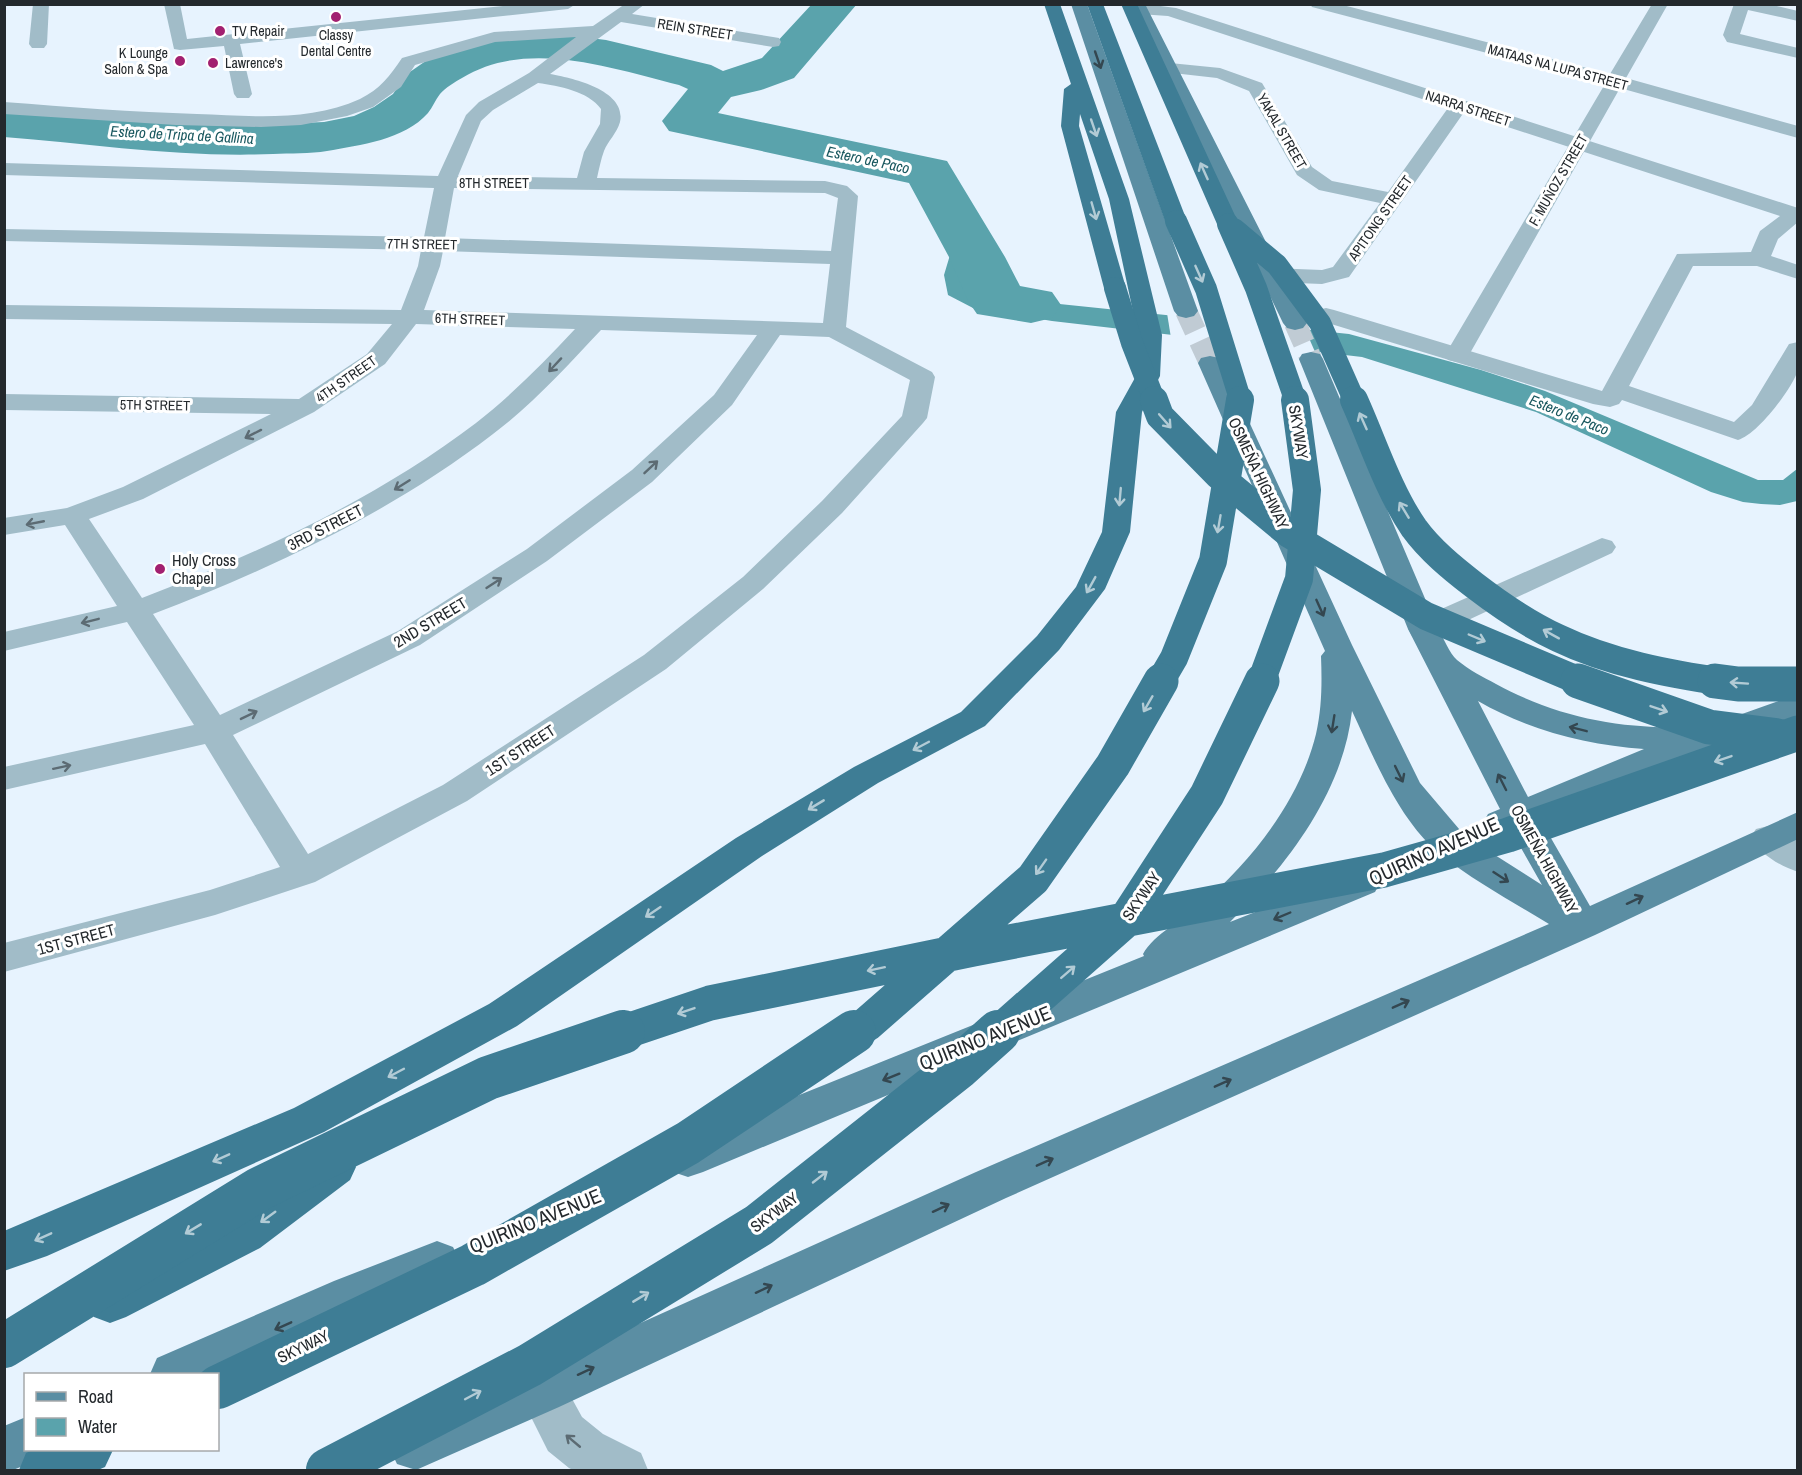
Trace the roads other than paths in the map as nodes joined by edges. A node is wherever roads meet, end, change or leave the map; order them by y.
1 (41, 4) edge
2 (172, 4) edge
3 (568, 4) edge
4 (637, 4) edge
5 (1052, 4) edge
6 (1078, 4) edge
7 (1095, 4) edge
8 (1318, 4) edge
9 (1660, 4) edge
10 (1743, 4) edge
11 (1135, 6) edge
12 (447, 11) edge
13 (1797, 16) edge
14 (618, 17) junction
15 (388, 25) junction
16 (596, 31) junction
17 (231, 41) junction
18 (773, 42) dead end
19 (38, 44) dead end
20 (1797, 53) edge
21 (408, 62) junction
22 (1170, 68) junction
23 (1075, 73) junction
24 (536, 77) junction
25 (1615, 81) junction
26 (243, 94) dead end
27 (1460, 105) junction
28 (4, 108) edge
29 (1797, 132) edge
30 (1579, 144) junction
31 (4, 169) edge
32 (445, 183) junction
33 (585, 183) junction
34 (1393, 199) junction
35 (1228, 224) junction
36 (4, 235) edge
37 (435, 244) junction
38 (840, 258) junction
39 (1759, 259) junction
40 (1797, 272) edge
41 (1271, 276) junction
42 (1186, 311) tunnel mouth
43 (4, 312) edge
44 (1326, 315) dead end
45 (410, 317) junction
46 (595, 322) junction
47 (1295, 324) tunnel mouth
48 (774, 327) junction
49 (834, 330) junction
50 (1797, 349) edge
51 (1457, 355) junction
52 (1311, 359) tunnel mouth
53 (1210, 363) tunnel mouth
54 (923, 377) joint
55 (1616, 390) junction
56 (4, 402) edge
57 (305, 407) junction
58 (73, 516) junction
59 (4, 527) edge
60 (1602, 546) dead end
61 (1399, 573) junction
62 (1306, 576) junction
63 (134, 611) junction
64 (1422, 629) junction
65 (4, 642) edge
66 (1337, 645) junction
67 (1444, 666) junction
68 (1797, 684) edge
69 (1797, 704) edge
70 (214, 731) junction
71 (1797, 733) edge
72 (1720, 735) junction
73 (1797, 739) edge
74 (4, 779) edge
75 (1520, 814) junction
76 (1783, 831) edge
77 (1452, 845) junction
78 (1797, 859) edge
79 (302, 873) junction
80 (1582, 925) junction
81 (4, 958) edge
82 (1101, 992) junction
83 (503, 1015) junction
84 (4, 1251) edge
85 (4, 1347) edge
86 (176, 1373) edge
87 (219, 1387) edge
88 (542, 1391) junction
89 (24, 1442) edge
90 (4, 1450) edge
91 (84, 1451) edge
92 (44, 1470) edge
93 (328, 1470) edge
94 (360, 1470) edge
95 (623, 1470) edge

1 - 19 street
2 - 17 street
3 - 12 street
4 - 14 street, 4TH STREET
5 - 23 highway
6 -> 42 main road
7 -> 87 highway, SKYWAY, bridge
8 - 25 street, MATAAS NA LUPA STREET
9 - 25 street, F. MUÑOZ STREET
10 - 13 street
10 - 20 street
11 - 22 main road
11 - 27 street, NARRA STREET
35 -> 11 highway, SKYWAY
12 - 15 street
14 - 16 street, 4TH STREET
14 - 18 street, REIN STREET
15 - 17 street
15 - 21 street
16 - 21 street
16 - 24 street, 4TH STREET
17 - 26 street
21 - 28 street
22 - 34 street, YAKAL STREET
22 - 41 main road
23 -> 73 highway, bridge
23 -> 83 highway
24 - 32 street, 4TH STREET
24 - 33 street
25 - 29 street, MATAAS NA LUPA STREET
25 - 30 street, F. MUÑOZ STREET
27 - 30 street, NARRA STREET
27 - 34 street, APITONG STREET
30 - 39 street, NARRA STREET
30 - 51 street, F. MUÑOZ STREET
31 - 32 street, 8TH STREET
32 - 33 street, 8TH STREET
32 - 37 street, 4TH STREET
33 - 38 street, 8TH STREET
34 - 41 street, APITONG STREET
68 -> 35 highway, bridge
93 -> 35 highway, SKYWAY, bridge
36 - 37 street, 7TH STREET
37 - 38 street, 7TH STREET
37 - 45 street, 4TH STREET
38 - 49 street, 8TH STREET
39 - 40 street
39 - 55 street
41 - 47 main road
43 - 45 street, 6TH STREET
44 - 51 street
45 - 46 street, 6TH STREET
45 - 57 street, 4TH STREET
46 - 48 street, 6TH STREET
46 -> 63 street, 3RD STREET
48 - 49 street, 6TH STREET
70 -> 48 street, 2ND STREET
49 - 54 street, 6TH STREET
50 - 55 street
51 - 55 street
52 - 61 main road, OSMEÑA HIGHWAY
53 - 62 main road, OSMEÑA HIGHWAY
54 - 79 street, 1ST STREET
56 - 57 street, 5TH STREET
57 -> 58 street, 4TH STREET
58 -> 59 street, 4TH STREET
58 - 63 street
60 - 64 street
61 - 62 main road
61 - 64 main road, OSMEÑA HIGHWAY
62 -> 66 main road, OSMEÑA HIGHWAY
63 -> 65 street, 3RD STREET
63 - 70 street
64 - 67 main road, OSMEÑA HIGHWAY
66 -> 77 main road, OSMEÑA HIGHWAY
66 -> 82 main road
72 -> 67 main road
75 -> 67 main road, OSMEÑA HIGHWAY
69 - 72 main road, QUIRINO AVENUE
74 -> 70 street, 2ND STREET
70 - 79 street
71 -> 85 highway, bridge
72 - 75 main road, QUIRINO AVENUE
75 - 77 main road, QUIRINO AVENUE
75 - 80 main road, OSMEÑA HIGHWAY
76 - 78 street
80 -> 76 main road
77 -> 80 main road, OSMEÑA HIGHWAY
77 -> 82 main road, QUIRINO AVENUE
79 - 81 street, 1ST STREET
88 -> 80 main road
82 -> 86 main road, QUIRINO AVENUE
83 -> 84 highway
83 -> 85 highway
88 - 94 main road
95 -> 88 street
89 - 90 main road
91 - 92 highway

